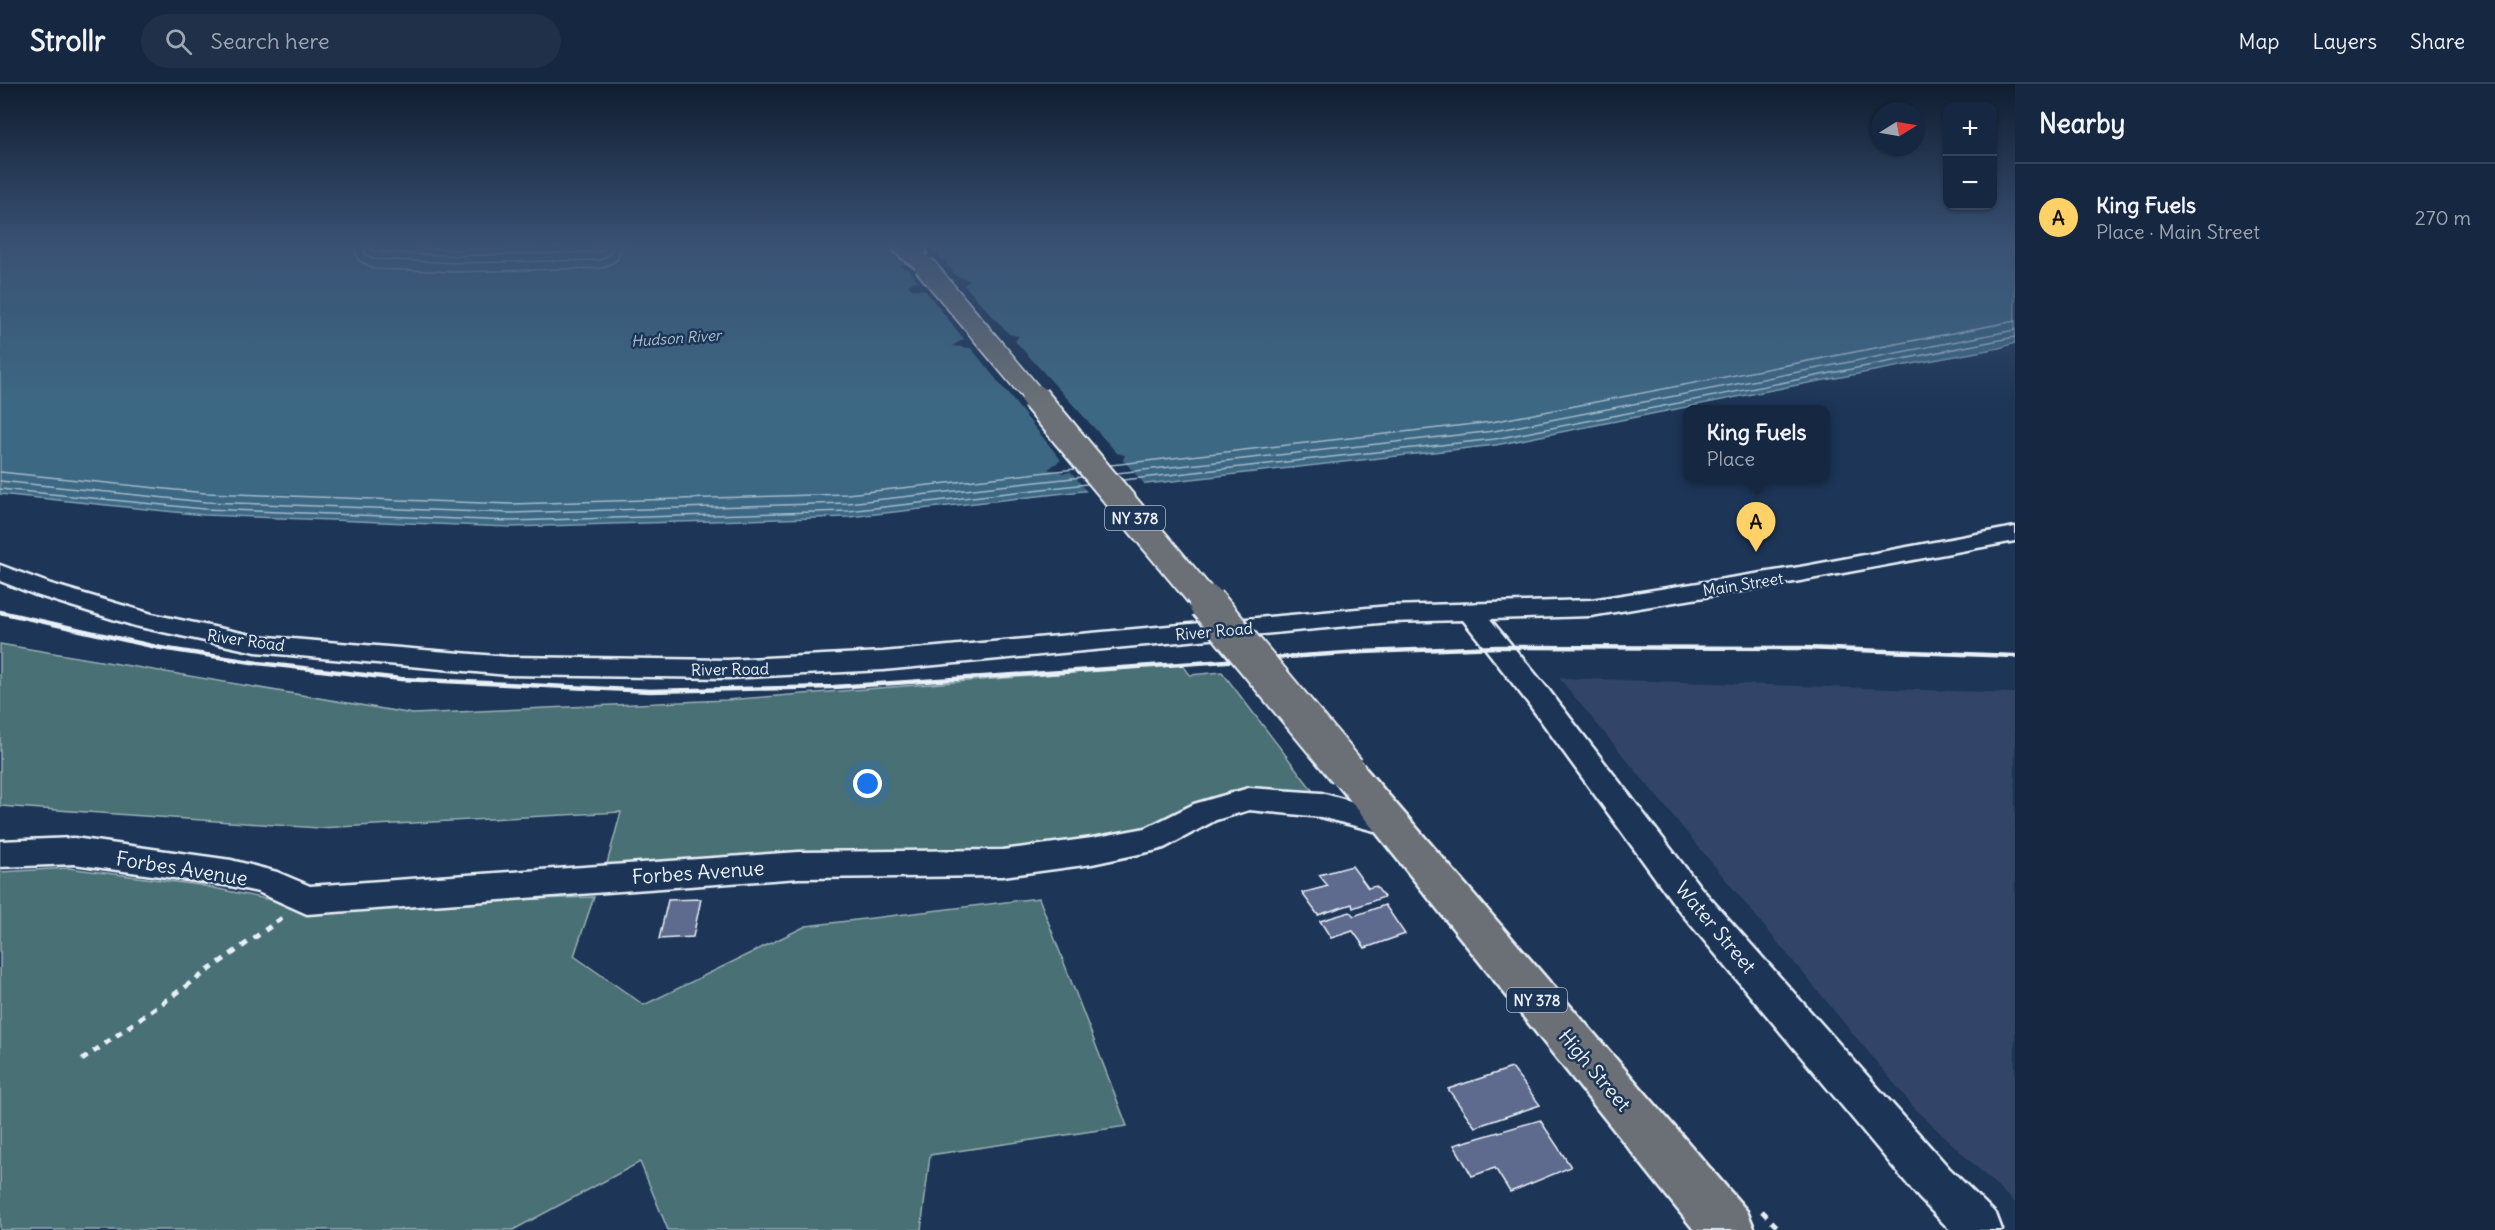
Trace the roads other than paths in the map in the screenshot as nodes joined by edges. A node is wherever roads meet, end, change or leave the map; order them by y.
1 (955, 296) edge
2 (2015, 534) edge
3 (0, 572) edge
4 (1469, 610) junction
5 (1390, 823) junction
6 (0, 854) edge
7 (1728, 1230) edge
8 (1980, 1230) edge

1 - 5 main road, High Street / NY 378, bridge
2 - 4 street, Main Street
3 - 4 street, River Road
4 - 8 street, Water Street
5 - 6 street, Forbes Avenue
5 - 7 main road, High Street / NY 378

